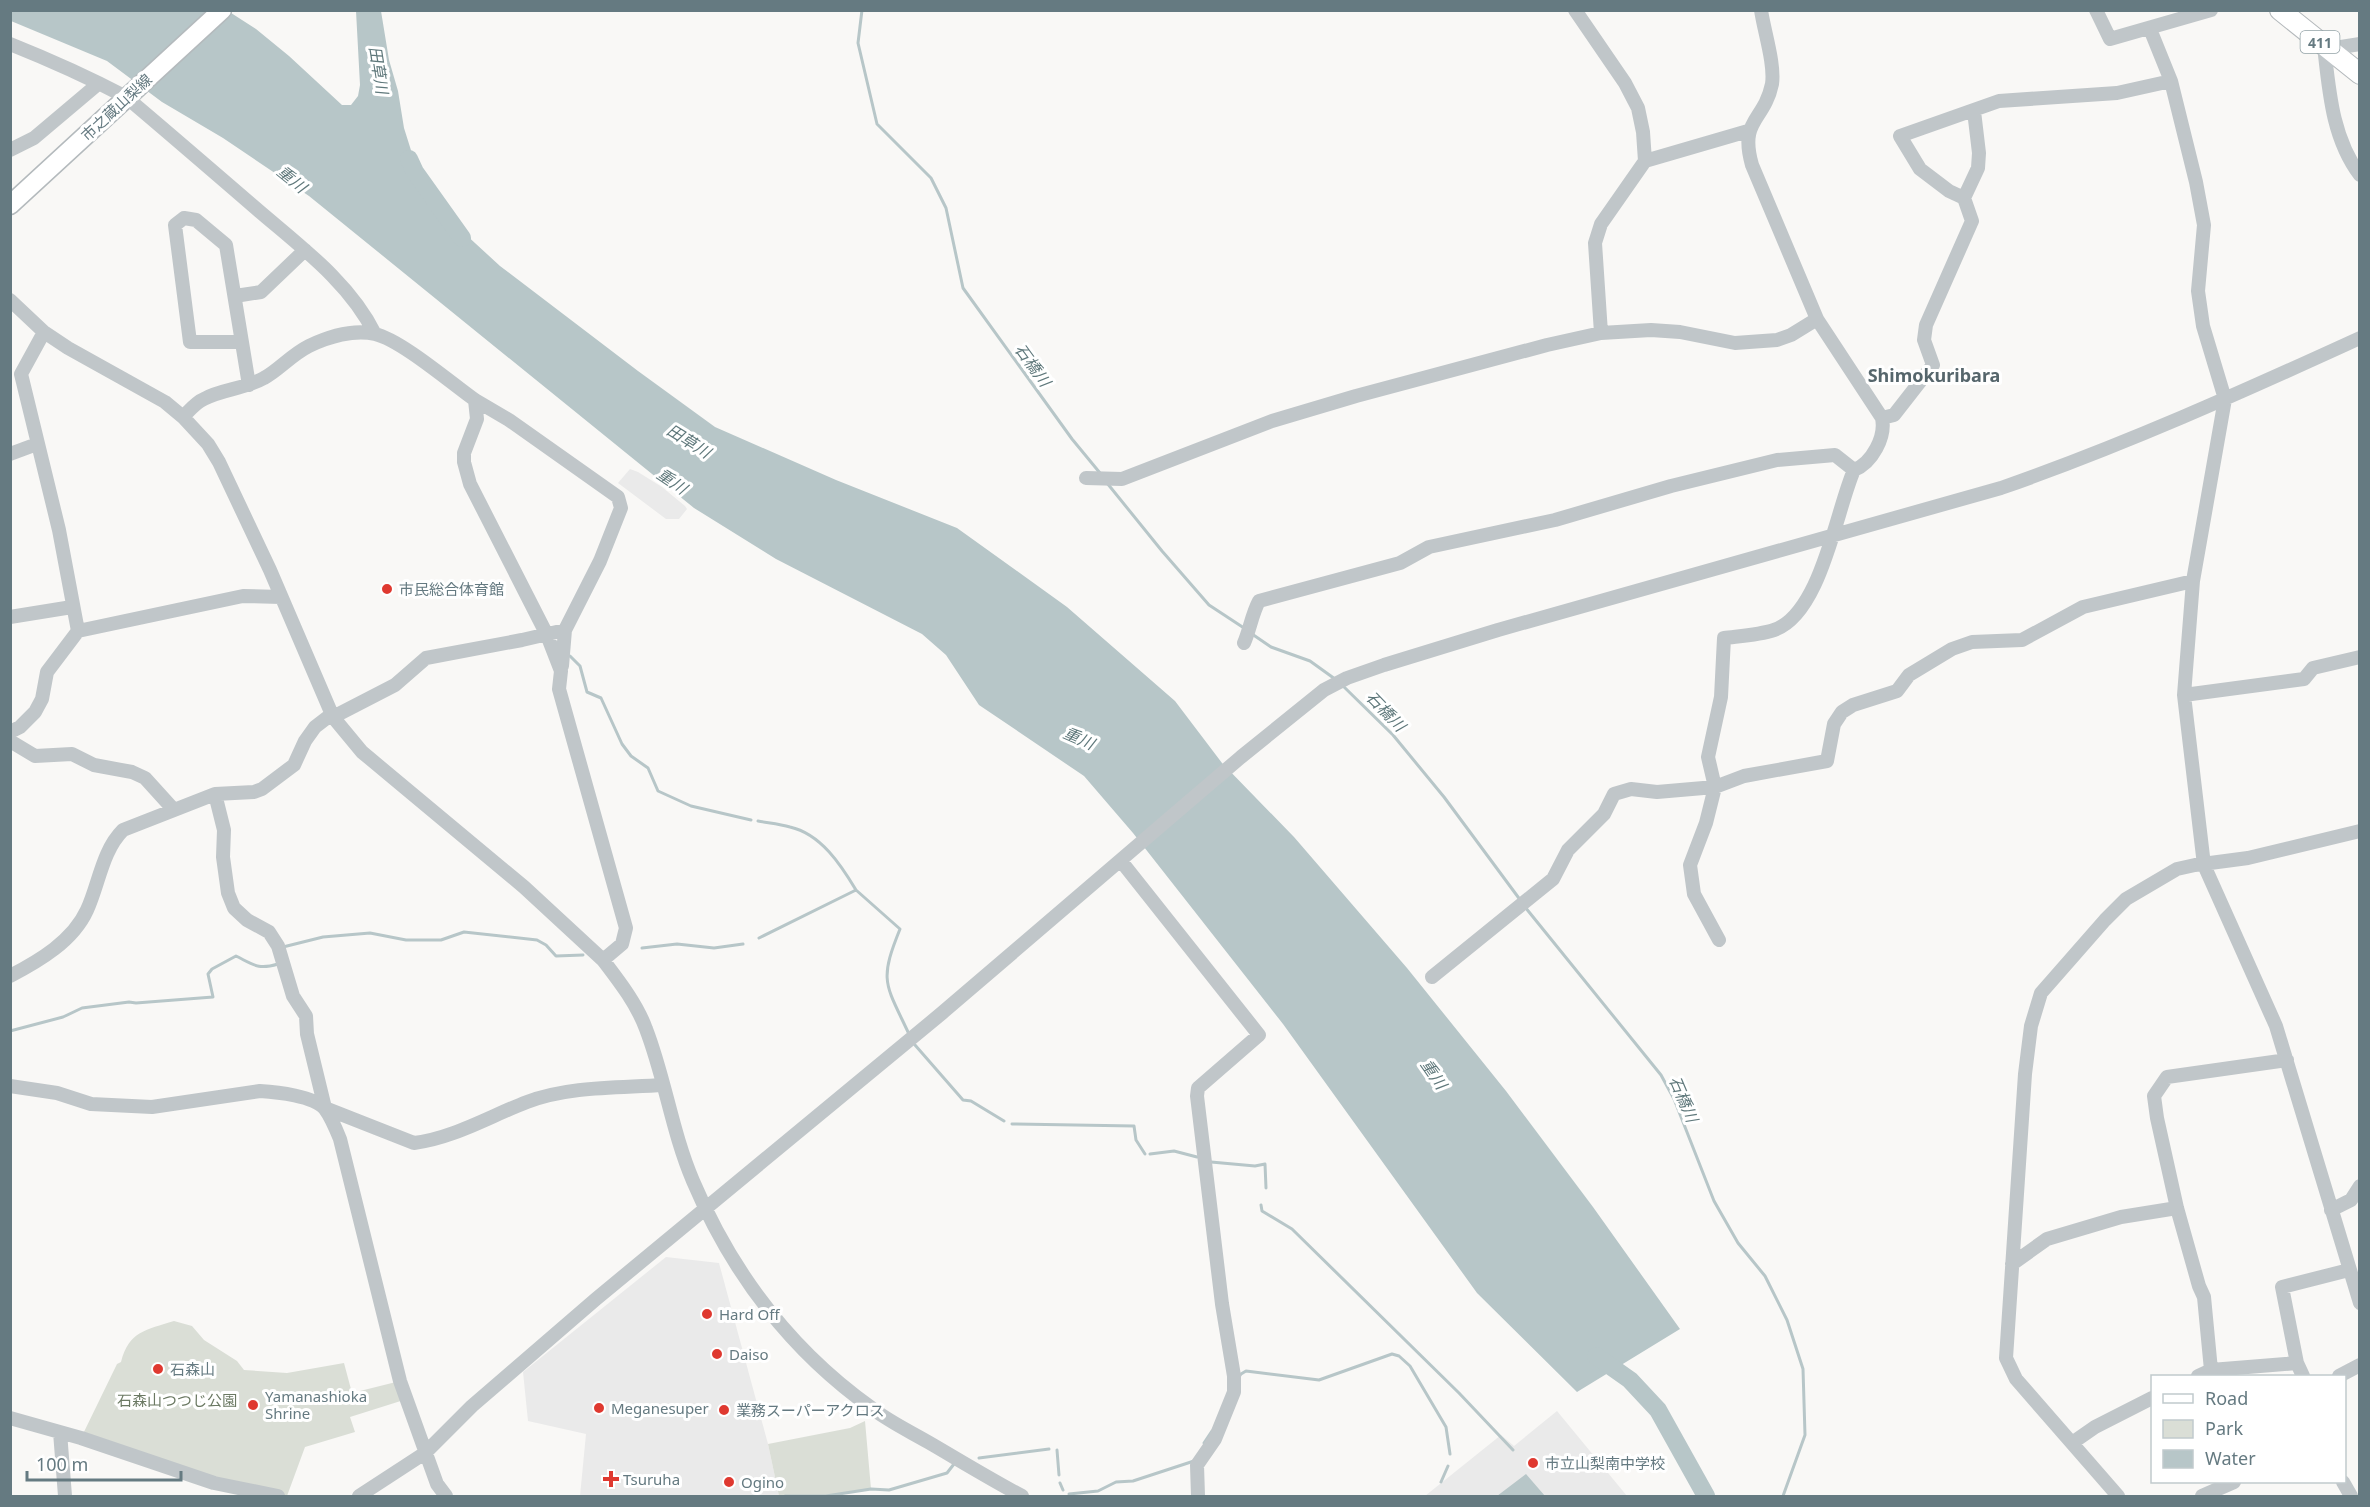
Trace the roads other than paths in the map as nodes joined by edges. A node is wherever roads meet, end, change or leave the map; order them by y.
1 (222, 10) edge
2 (1575, 10) edge
3 (1761, 10) edge
4 (2096, 10) edge
5 (2211, 10) edge
6 (2280, 10) edge
7 (2150, 29) junction
8 (10, 44) edge
9 (2360, 44) edge
10 (2329, 49) junction
11 (2360, 74) edge
12 (2170, 81) junction
13 (98, 84) junction
14 (129, 95) junction
15 (1974, 111) junction
16 (1748, 131) junction
17 (10, 150) edge
18 (1645, 161) junction
19 (2360, 175) edge
20 (1964, 198) junction
21 (10, 205) edge
22 (304, 250) junction
23 (234, 296) junction
24 (10, 300) edge
25 (1817, 319) junction
26 (44, 332) junction
27 (1600, 333) junction
28 (375, 334) junction
29 (2360, 338) edge
30 (242, 342) junction
31 (249, 385) junction
32 (2225, 399) junction
33 (475, 400) junction
34 (183, 417) junction
35 (1882, 418) junction
36 (37, 444) junction
37 (10, 454) edge
38 (1854, 470) junction
39 (1087, 478) dead end
40 (1833, 535) junction
41 (2193, 581) junction
42 (280, 597) junction
43 (72, 607) junction
44 (10, 617) edge
45 (566, 630) junction
46 (78, 631) junction
47 (547, 635) junction
48 (1244, 643) dead end
49 (2360, 657) edge
50 (561, 671) junction
51 (2184, 695) junction
52 (333, 717) junction
53 (10, 732) edge
54 (10, 741) edge
55 (1715, 787) junction
56 (215, 794) junction
57 (174, 810) junction
58 (2360, 831) edge
59 (1121, 861) junction
60 (2204, 865) junction
61 (1719, 940) dead end
62 (603, 960) junction
63 (10, 976) edge
64 (1432, 977) dead end
65 (2287, 1060) junction
66 (663, 1085) junction
67 (10, 1086) edge
68 (324, 1108) junction
69 (2360, 1186) edge
70 (2177, 1208) junction
71 (707, 1209) junction
72 (2331, 1210) junction
73 (2012, 1264) junction
74 (2349, 1270) junction
75 (2360, 1303) edge
76 (2298, 1363) junction
77 (2360, 1365) edge
78 (2211, 1370) junction
79 (2202, 1375) edge
80 (2302, 1375) edge
81 (2342, 1375) edge
82 (2151, 1399) edge
83 (10, 1418) edge
84 (60, 1432) junction
85 (2072, 1443) junction
86 (425, 1453) junction
87 (2232, 1483) edge
88 (2344, 1483) edge
89 (213, 1490) edge
90 (65, 1497) edge
91 (278, 1497) edge
92 (359, 1497) edge
93 (446, 1497) edge
94 (1022, 1497) edge
95 (1198, 1497) edge
96 (2118, 1497) edge
97 (2202, 1497) edge
98 (2351, 1497) edge

1 - 14 main road, 市之蔵山梨線
2 - 18 street
3 - 16 street
4 - 7 street
5 - 7 street
6 - 10 highway, 411
7 - 12 street
8 - 13 street
9 - 10 street
10 - 11 highway, 411
10 - 19 street
12 - 15 street
12 - 32 street
13 - 14 street
13 - 17 street
14 - 21 main road, 市之蔵山梨線
14 - 22 street
15 - 20 street
15 - 20 street
16 - 18 street
16 - 25 street
18 - 27 street
20 - 35 street
22 - 23 street
22 - 28 street
23 - 30 street
23 - 30 street
24 - 26 street
25 - 27 street
25 - 35 street
26 - 34 street
26 - 36 street
27 - 39 street
28 - 31 street
28 - 33 street
29 - 32 street
30 - 31 street
31 - 34 street
32 - 40 street
32 - 41 street
33 - 45 street
33 - 47 street
34 - 42 street
35 - 38 street
36 - 37 street
36 - 43 street
38 - 40 street
38 - 48 street
40 - 55 street
40 - 59 street
41 - 51 street
41 - 55 street
42 - 46 street
42 - 52 street
43 - 44 street
43 - 46 street
45 - 47 street
45 - 50 street
46 - 53 street
47 - 50 street
47 - 52 street
49 - 51 street
50 - 62 street
51 - 60 street
52 - 56 street
52 - 62 street
54 - 57 street
55 - 61 street
55 - 64 street
56 - 57 street
56 - 68 street
57 - 63 street
58 - 60 street
59 - 71 street
59 - 95 street
60 - 65 street
60 - 73 street
62 - 66 street
65 - 70 street
65 - 72 street
66 - 68 street
66 - 71 street
67 - 68 street
68 - 86 street
69 - 72 street
70 - 73 street
70 - 78 street
71 - 86 street
71 - 94 street
72 - 74 street
73 - 85 street
74 - 75 street
74 - 76 street
76 - 78 street
76 - 80 street
77 - 81 street
78 - 79 street
82 - 85 street
83 - 84 street
84 - 89 street
84 - 90 street
85 - 96 street
86 - 92 street
86 - 93 street
87 - 97 street
88 - 98 street
89 - 91 street

